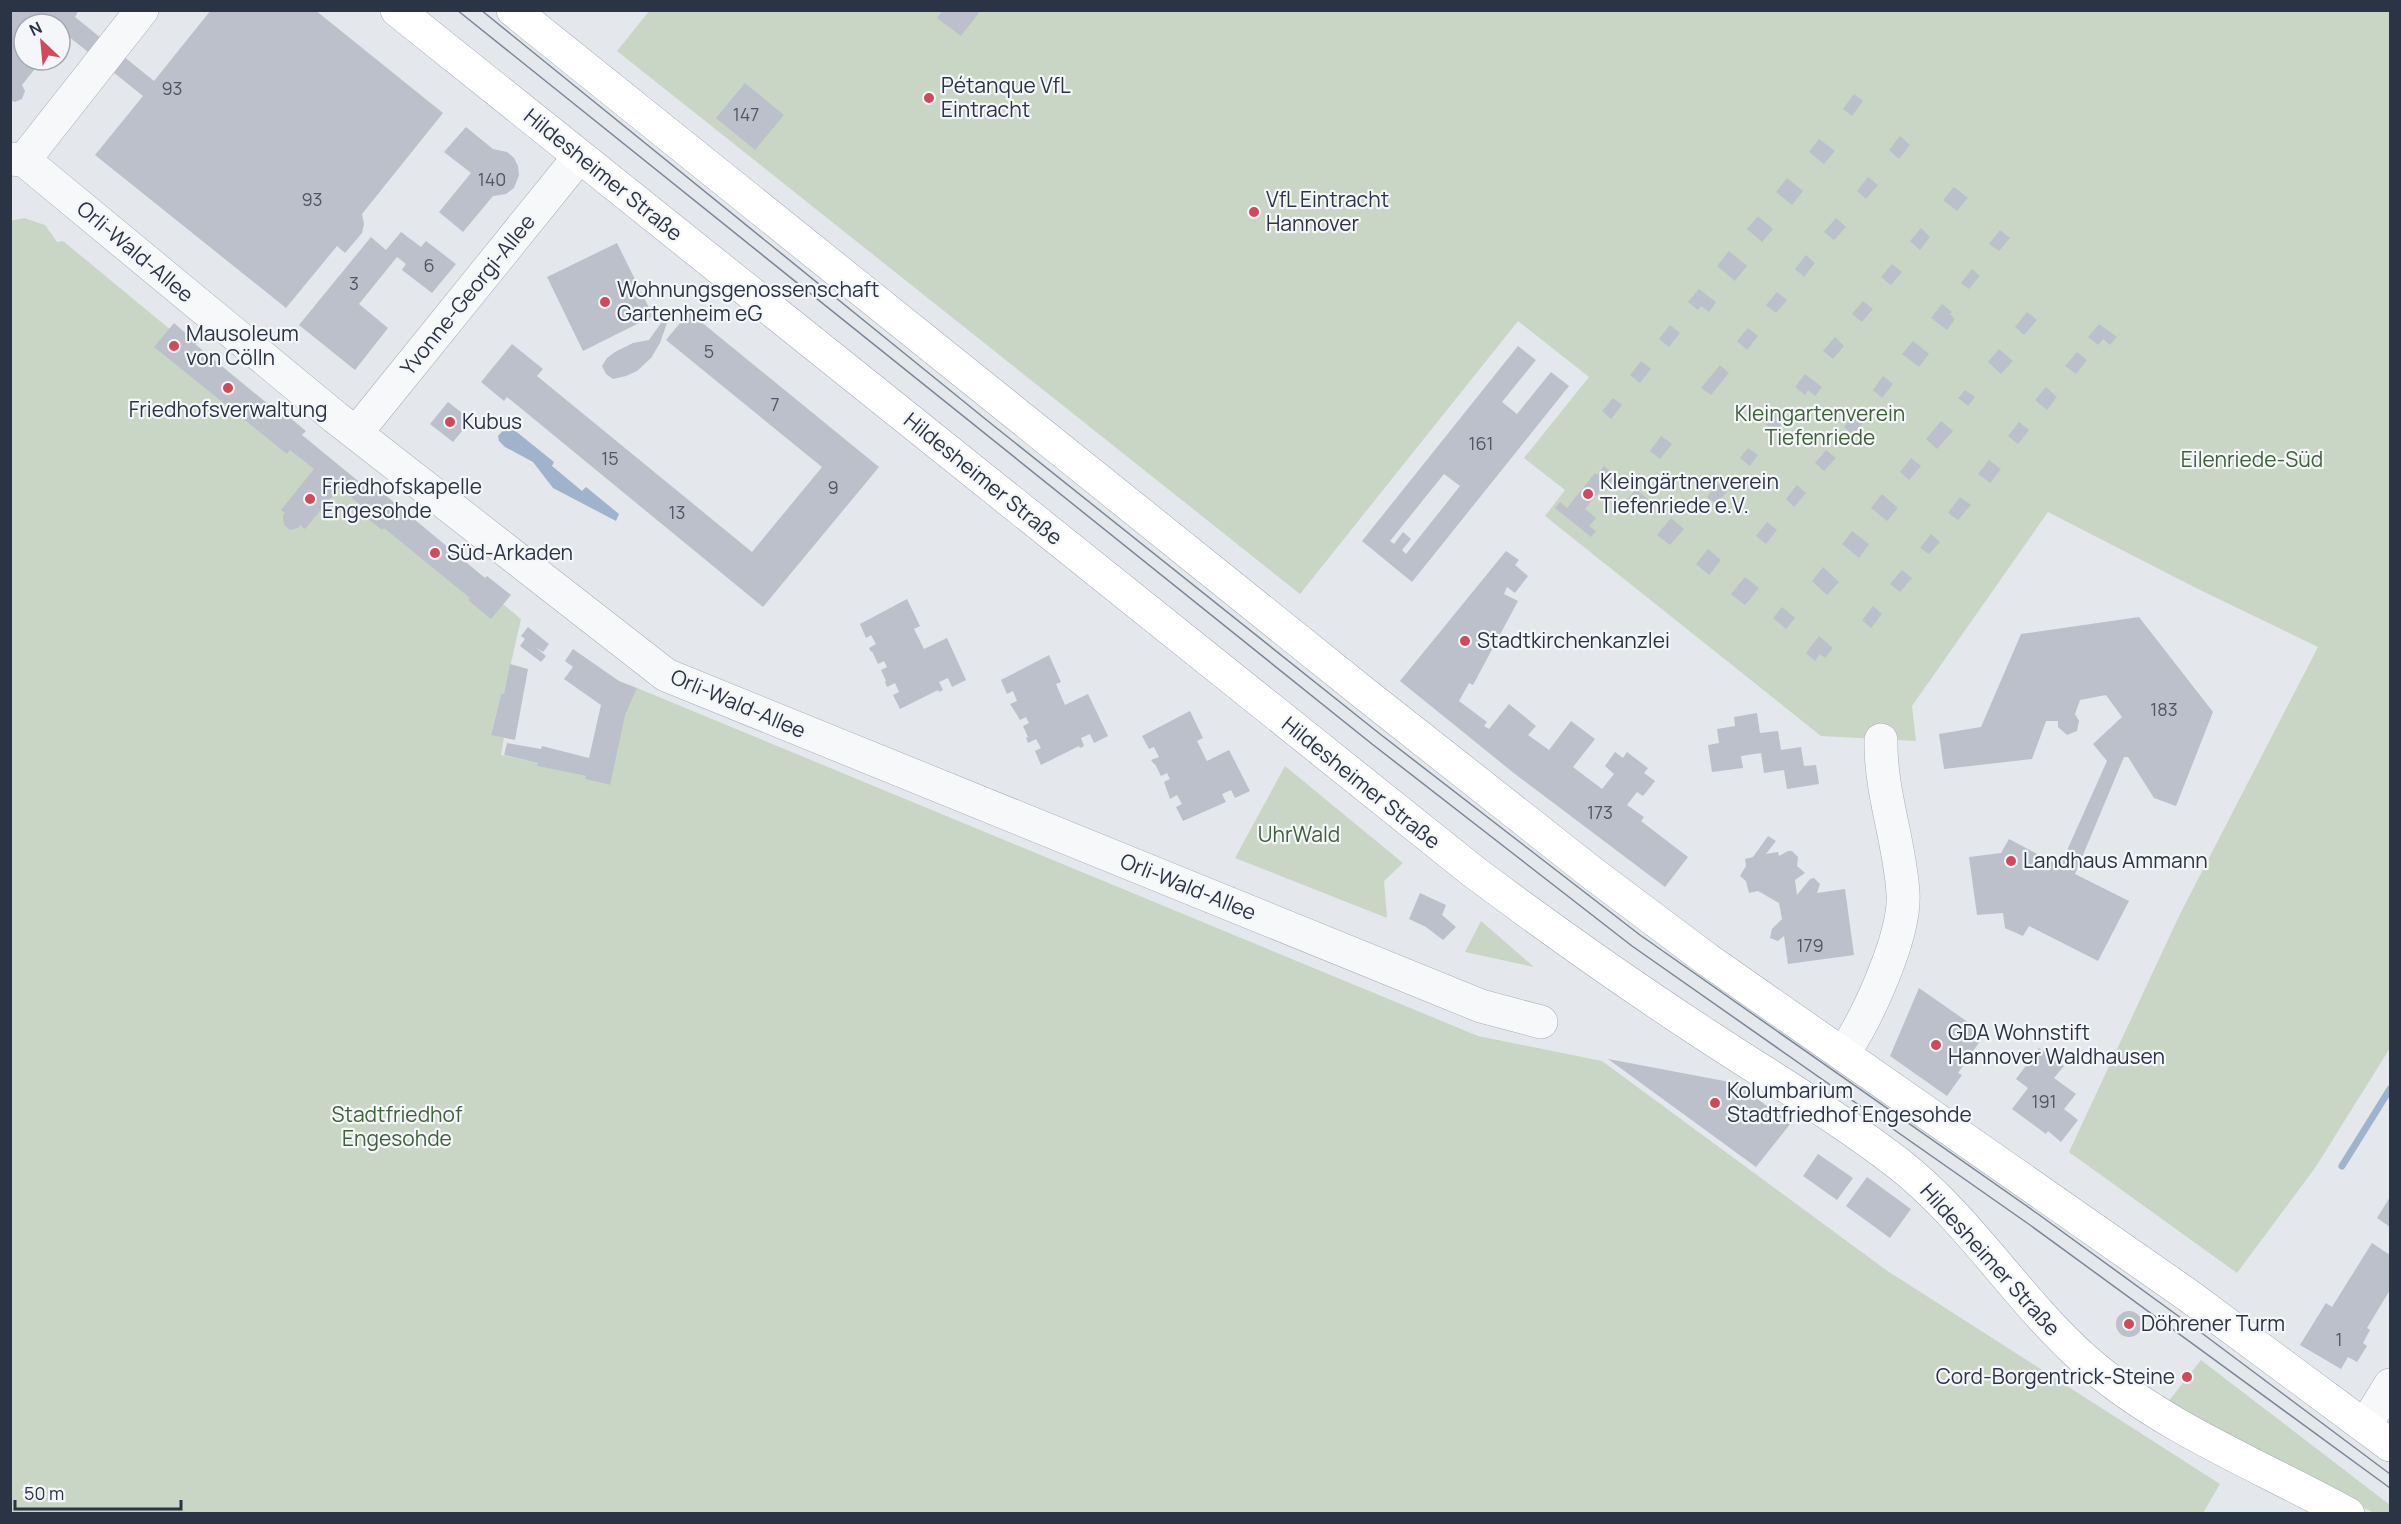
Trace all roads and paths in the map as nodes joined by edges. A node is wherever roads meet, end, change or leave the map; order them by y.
1 (142, 10) edge
2 (397, 10) edge
3 (513, 10) edge
4 (579, 157) junction
5 (17, 159) edge
6 (356, 433) junction
7 (1881, 740) dead end
8 (1541, 1022) dead end
9 (1843, 1054) junction
10 (2391, 1385) edge
11 (2365, 1426) junction
12 (2391, 1445) edge
13 (2349, 1514) edge

1 - 5 street
2 - 4 main road, Hildesheimer Straße
3 - 9 main road
4 - 6 street, Yvonne-Georgi-Allee
4 - 13 main road, Hildesheimer Straße
5 - 6 street, Orli-Wald-Allee
6 - 8 street, Orli-Wald-Allee
7 - 9 street
9 - 11 main road
10 - 11 street
11 - 12 main road

